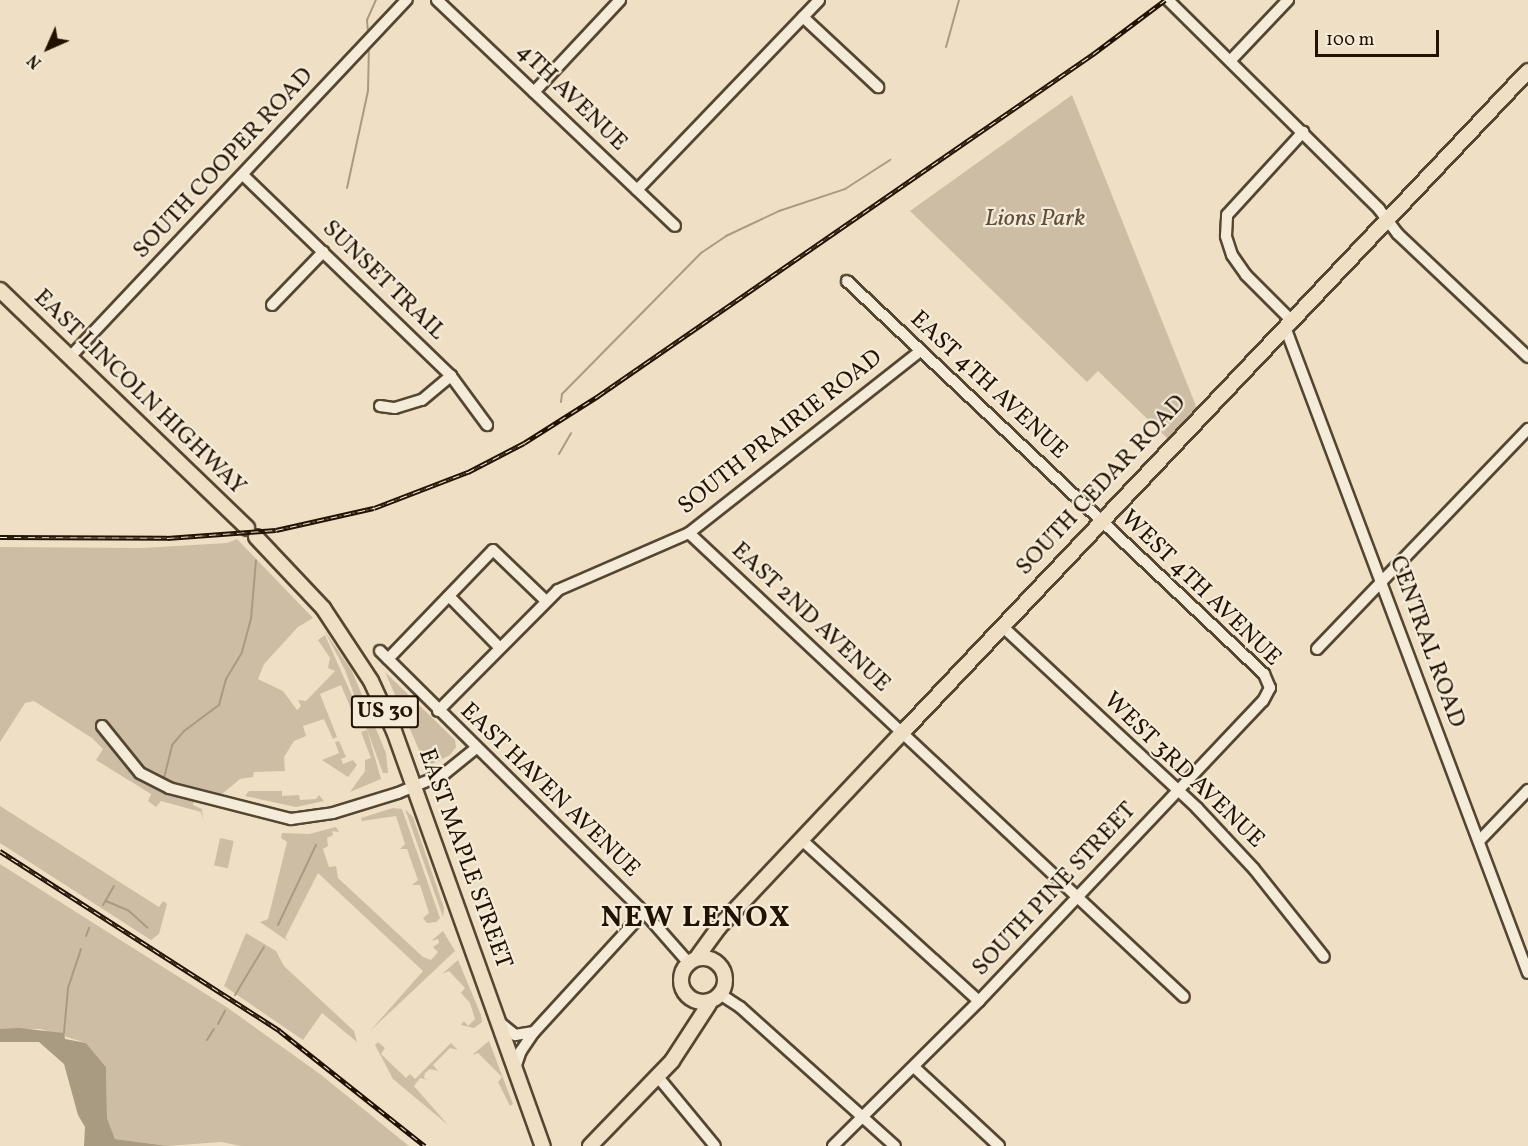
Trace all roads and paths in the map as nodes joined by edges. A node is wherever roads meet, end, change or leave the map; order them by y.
1 (407, 0) edge
2 (437, 0) edge
3 (620, 0) edge
4 (819, 0) edge
5 (1168, 0) edge
6 (1288, 0) edge
7 (803, 17) junction
8 (1231, 60) junction
9 (1528, 71) edge
10 (878, 87) dead end
11 (534, 92) junction
12 (1303, 132) junction
13 (243, 175) junction
14 (637, 190) junction
15 (1386, 219) junction
16 (675, 226) dead end
17 (323, 252) junction
18 (847, 281) dead end
19 (0, 290) edge
20 (272, 304) dead end
21 (1288, 323) junction
22 (920, 351) junction
23 (70, 357) junction
24 (1528, 357) edge
25 (451, 376) junction
26 (380, 406) dead end
27 (487, 425) dead end
28 (1528, 429) edge
29 (1100, 521) junction
30 (252, 533) joint
31 (689, 533) junction
32 (1381, 582) junction
33 (449, 596) junction
34 (545, 600) junction
35 (1002, 626) junction
36 (498, 646) junction
37 (1317, 649) dead end
38 (1270, 687) joint
39 (438, 711) junction
40 (102, 726) dead end
41 (902, 733) junction
42 (475, 748) junction
43 (414, 786) junction
44 (1178, 790) junction
45 (1528, 790) edge
46 (803, 840) junction
47 (1479, 841) junction
48 (1078, 894) junction
49 (644, 912) junction
50 (713, 936) junction
51 (1523, 946) edge
52 (1324, 957) dead end
53 (693, 959) junction
54 (714, 961) junction
55 (1528, 973) edge
56 (720, 994) junction
57 (1184, 997) dead end
58 (690, 999) junction
59 (979, 1001) junction
60 (709, 1004) junction
61 (694, 1022) junction
62 (499, 1023) junction
63 (534, 1032) junction
64 (914, 1067) junction
65 (515, 1068) junction
66 (658, 1077) junction
67 (864, 1117) junction
68 (543, 1146) edge
69 (590, 1146) edge
70 (715, 1146) edge
71 (833, 1146) edge
72 (895, 1146) edge
73 (999, 1146) edge

1 - 13 street, SOUTH COOPER ROAD
2 - 11 street, 4TH AVENUE
3 - 11 street
4 - 7 street
5 - 8 street
6 - 8 street
7 - 10 street
7 - 14 street
8 - 12 street
9 - 15 main road, SOUTH CEDAR ROAD
11 - 14 street, 4TH AVENUE
12 - 15 street
12 - 21 street
13 - 17 street, SUNSET TRAIL
13 - 23 street, SOUTH COOPER ROAD
14 - 16 street, 4TH AVENUE
15 - 21 main road, SOUTH CEDAR ROAD
15 - 24 street
17 - 20 street
17 - 25 street, SUNSET TRAIL
18 - 22 street, EAST 4TH AVENUE
19 - 23 main road, EAST LINCOLN HIGHWAY / US 30
21 - 29 main road, SOUTH CEDAR ROAD
21 - 32 street, CENTRAL ROAD
22 - 29 street, EAST 4TH AVENUE
22 - 31 street, SOUTH PRAIRIE ROAD
23 - 30 main road, EAST LINCOLN HIGHWAY / US 30
25 - 26 street
25 - 27 street, SUNSET TRAIL
28 - 32 street
29 - 35 main road, SOUTH CEDAR ROAD
29 - 38 street, WEST 4TH AVENUE
30 - 43 main road, EAST MAPLE STREET / US 30
31 - 34 street, SOUTH PRAIRIE ROAD
31 - 41 street, EAST 2ND AVENUE
32 - 37 street
32 - 47 street, CENTRAL ROAD
33 - 34 street
33 - 36 street
33 - 39 street, EAST HAVEN AVENUE
34 - 36 street, SOUTH PRAIRIE ROAD
35 - 41 main road, SOUTH CEDAR ROAD
35 - 44 street, WEST 3RD AVENUE
36 - 39 street, SOUTH PRAIRIE ROAD
38 - 44 street, SOUTH PINE STREET
39 - 42 street, EAST HAVEN AVENUE
40 - 43 street
41 - 46 main road, SOUTH CEDAR ROAD
41 - 48 street, EAST 2ND AVENUE
42 - 43 street
42 - 49 street, EAST HAVEN AVENUE
43 - 62 main road, EAST MAPLE STREET / US 30
44 - 48 street, SOUTH PINE STREET
44 - 52 street, WEST 3RD AVENUE
45 - 47 street
46 - 50 main road, SOUTH CEDAR ROAD
46 - 59 street
47 - 51 street, CENTRAL ROAD
48 - 57 street, EAST 2ND AVENUE
48 - 59 street, SOUTH PINE STREET
49 - 53 street, EAST HAVEN AVENUE
49 - 63 street
50 - 53 main road, SOUTH CEDAR ROAD
50 - 54 main road
51 - 55 street, CENTRAL ROAD
53 - 54 main road
53 - 58 main road
54 - 56 main road
56 - 60 main road
56 - 67 street
58 - 60 main road
58 - 61 main road
59 - 64 street, SOUTH PINE STREET
60 - 61 main road
61 - 66 main road
62 - 63 street
62 - 65 main road, US 30
63 - 65 street
64 - 67 street, SOUTH PINE STREET
64 - 73 street
65 - 68 main road, US 30
66 - 69 main road
66 - 70 street
67 - 71 street, SOUTH PINE STREET
67 - 72 street

